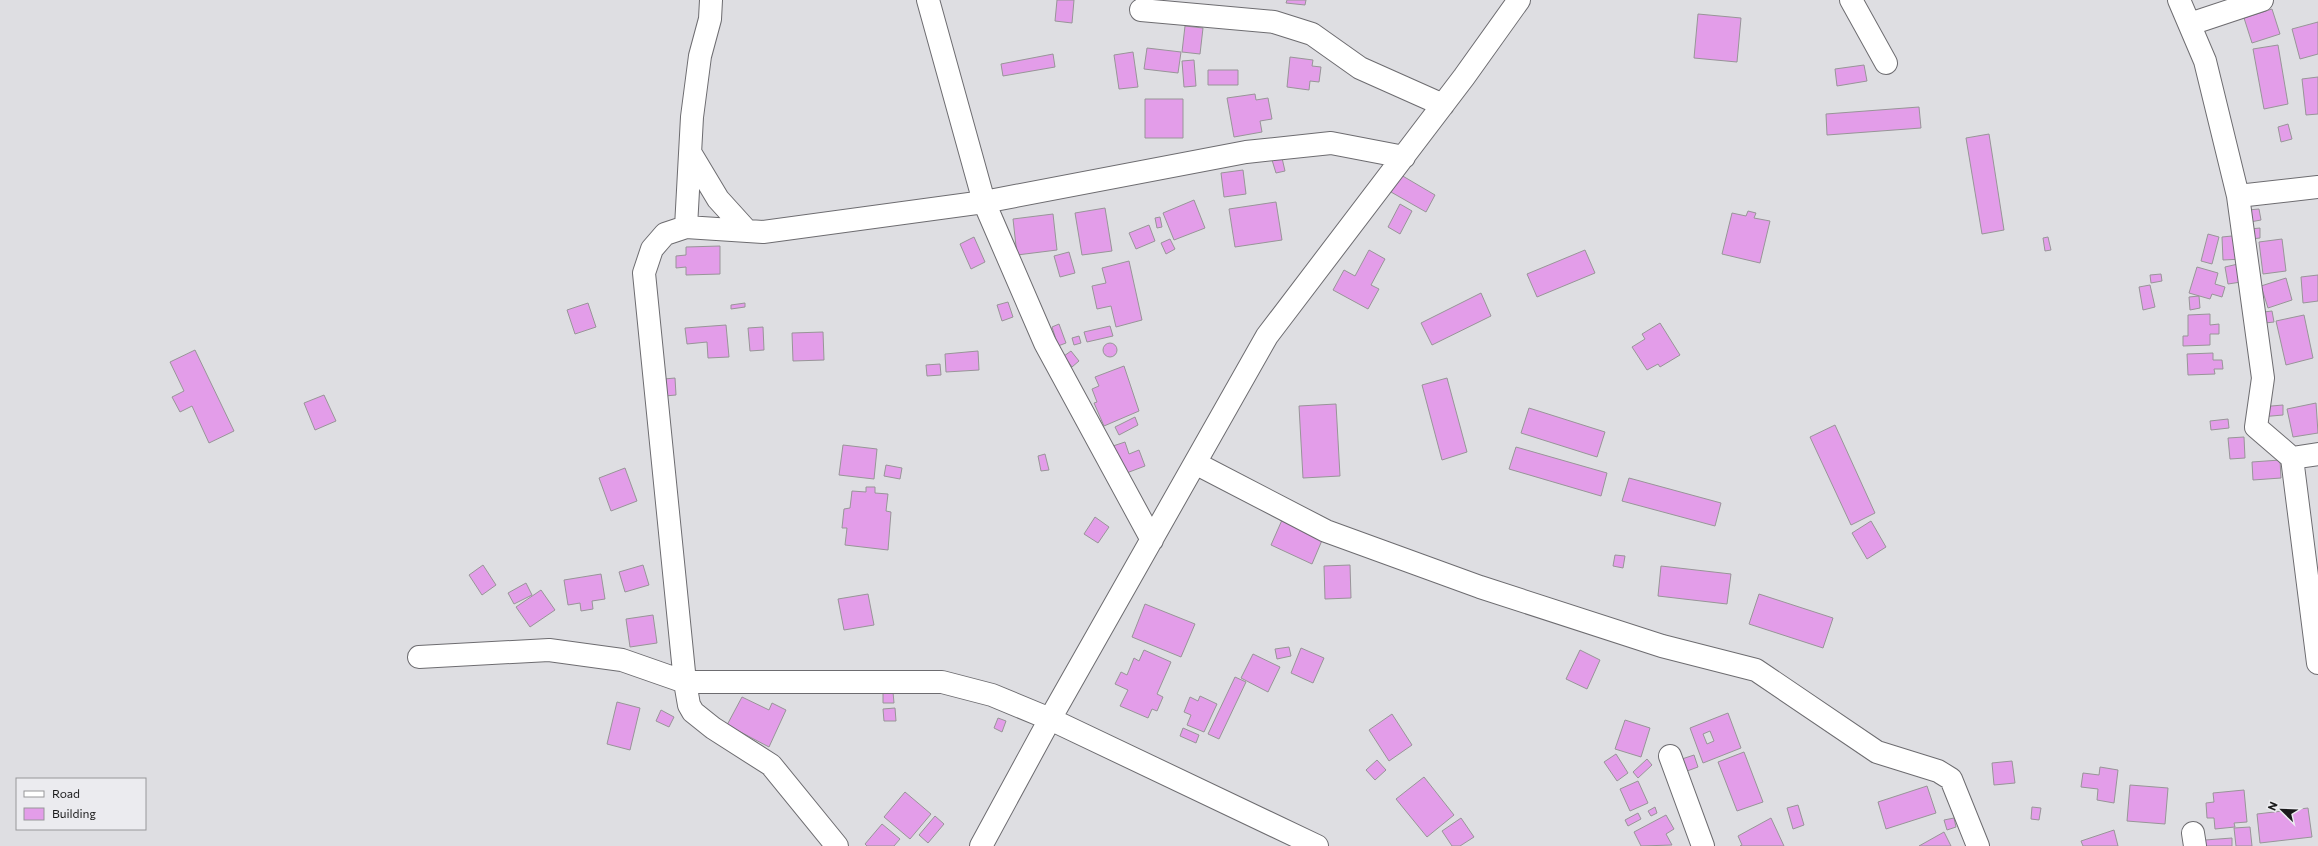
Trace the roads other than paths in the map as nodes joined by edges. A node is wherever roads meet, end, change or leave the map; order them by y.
1 (711, 0) edge
2 (928, 0) edge
3 (1518, 0) edge
4 (1852, 0) edge
5 (2179, 0) edge
6 (2262, 0) edge
7 (1141, 10) dead end
8 (2190, 24) junction
9 (1886, 63) dead end
10 (1444, 105) junction
11 (691, 154) junction
12 (1404, 157) junction
13 (2318, 187) edge
14 (2238, 196) junction
15 (984, 202) junction
16 (686, 227) junction
17 (747, 231) junction
18 (2318, 454) edge
19 (2292, 458) junction
20 (1195, 463) junction
21 (1152, 540) junction
22 (419, 657) dead end
23 (2318, 663) edge
24 (685, 682) junction
25 (1050, 719) junction
26 (1670, 756) dead end
27 (837, 846) edge
28 (981, 846) edge
29 (1317, 846) edge
30 (1703, 846) edge
31 (1978, 846) edge

1 - 11 street
2 - 15 street
3 - 10 street
4 - 9 street
5 - 8 street
6 - 8 street
7 - 10 street
8 - 14 street
10 - 12 street
11 - 16 street
11 - 17 street
12 - 15 street
12 - 20 street
13 - 14 street
14 - 19 street
15 - 17 street
15 - 21 street
16 - 17 street
16 - 24 street
18 - 19 street
19 - 23 street
20 - 21 street
20 - 31 street
21 - 25 street
22 - 24 street
24 - 25 street
24 - 27 street
25 - 28 street
25 - 29 street
26 - 30 street

